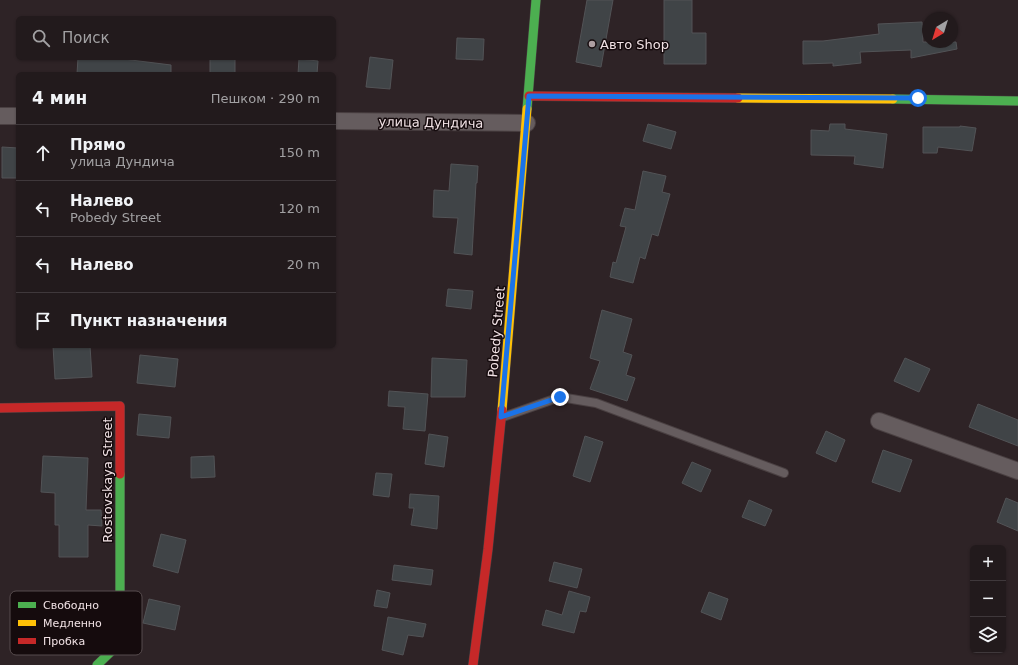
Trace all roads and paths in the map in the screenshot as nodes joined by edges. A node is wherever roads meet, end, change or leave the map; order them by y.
1 (536, 0) edge
2 (529, 96) junction
3 (1018, 101) edge
4 (0, 116) edge
5 (16, 116) edge
6 (336, 121) edge
7 (527, 123) junction
8 (0, 408) edge
9 (501, 417) junction
10 (879, 421) dead end
11 (1018, 470) edge
12 (784, 473) dead end
13 (120, 591) edge
14 (107, 655) edge
15 (97, 665) edge
16 (473, 665) edge

1 - 2 street, Pobedy Street
2 - 3 street
2 - 7 street, Pobedy Street
4 - 5 street
6 - 7 street, улица Дундича
7 - 9 street, Pobedy Street
8 - 13 street, Rostovskaya Street
9 - 12 lane
9 - 16 street, Pobedy Street
10 - 11 street
14 - 15 street, Rostovskaya Street

